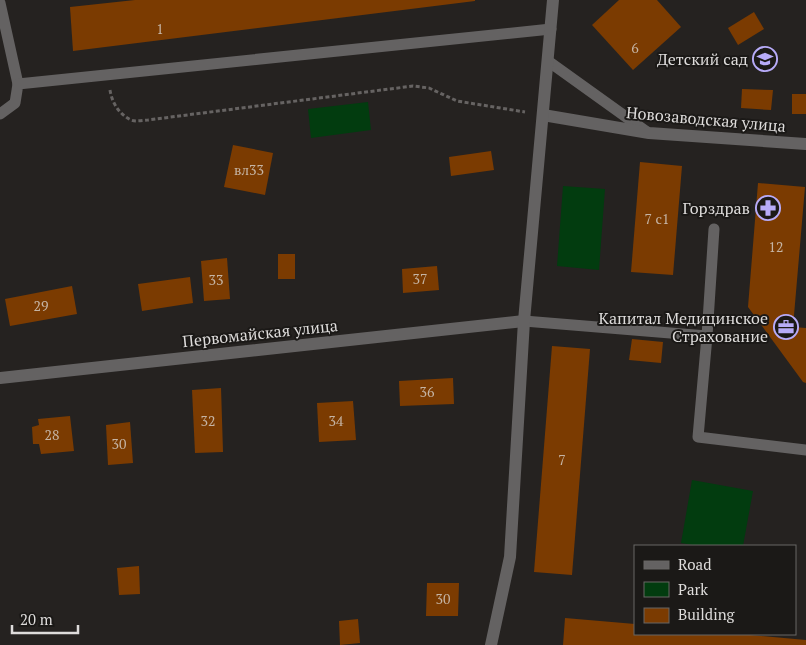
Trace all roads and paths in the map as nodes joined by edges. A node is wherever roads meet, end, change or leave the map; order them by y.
1 (553, 0) edge
2 (0, 3) edge
3 (551, 29) junction
4 (548, 62) junction
5 (107, 74) junction
6 (18, 84) junction
7 (0, 114) edge
8 (543, 115) junction
9 (649, 133) junction
10 (806, 144) edge
11 (714, 229) dead end
12 (524, 321) junction
13 (707, 336) junction
14 (0, 378) edge
15 (806, 450) edge
16 (491, 645) edge

1 - 3 street
2 - 6 lane
3 - 4 street
3 - 5 lane
4 - 8 street
4 - 9 lane
5 - 6 lane
5 - 8 path
6 - 7 lane
8 - 9 street, Новозаводская улица
8 - 12 street
9 - 10 street, Новозаводская улица
11 - 13 lane
12 - 13 lane
12 - 14 street, Первомайская улица
12 - 16 street
13 - 15 lane

